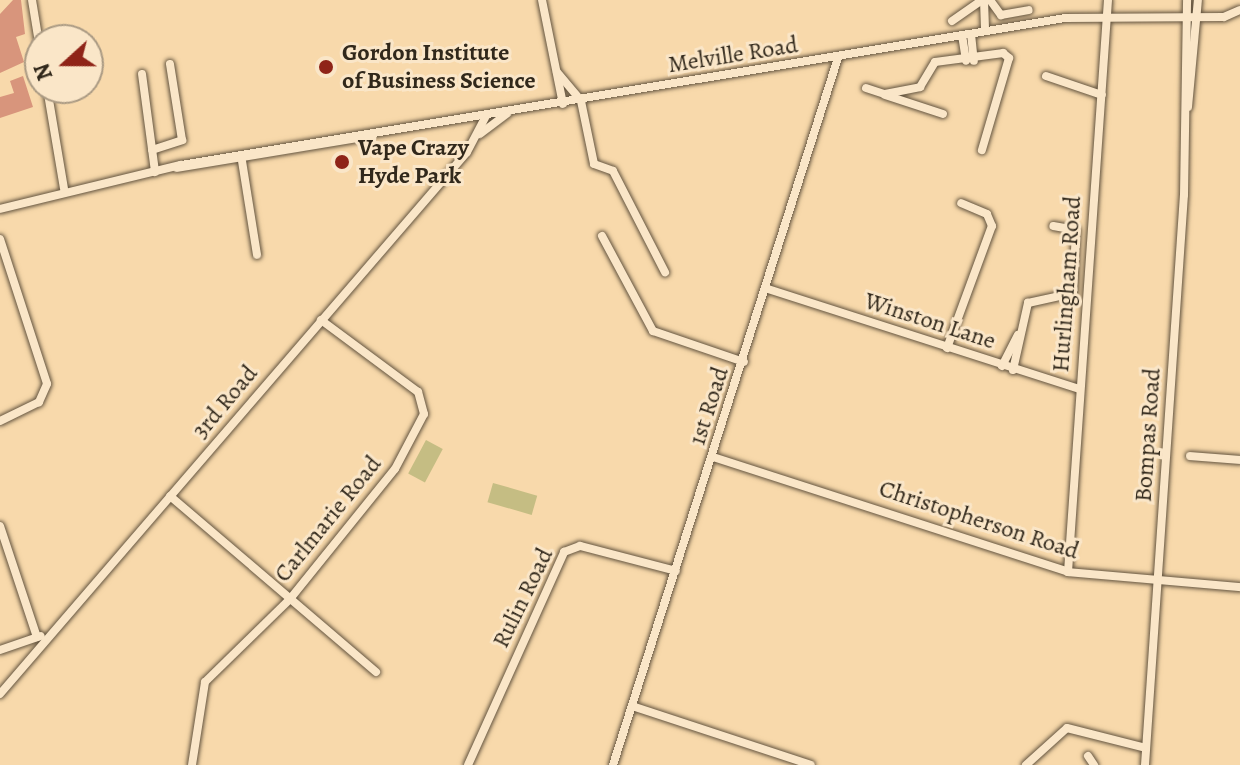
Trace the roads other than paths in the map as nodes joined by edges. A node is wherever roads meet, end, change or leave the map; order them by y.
1 (32, 0) edge
2 (542, 0) edge
3 (982, 0) edge
4 (990, 0) edge
5 (1108, 0) edge
6 (1187, 0) edge
7 (1198, 0) edge
8 (1029, 10) dead end
9 (1240, 10) edge
10 (1107, 13) junction
11 (1186, 16) junction
12 (1197, 17) junction
13 (952, 21) dead end
14 (36, 24) edge
15 (985, 31) junction
16 (967, 34) junction
17 (838, 58) junction
18 (970, 61) junction
19 (170, 64) dead end
20 (557, 72) junction
21 (142, 74) dead end
22 (1046, 76) dead end
23 (866, 88) dead end
24 (885, 94) junction
25 (1102, 95) junction
26 (581, 101) junction
27 (50, 104) edge
28 (563, 104) junction
29 (1188, 108) junction
30 (508, 113) junction
31 (943, 114) dead end
32 (486, 116) junction
33 (479, 135) junction
34 (366, 137) junction
35 (152, 150) junction
36 (982, 150) dead end
37 (242, 161) junction
38 (177, 168) junction
39 (155, 172) junction
40 (64, 189) junction
41 (961, 203) dead end
42 (0, 209) edge
43 (1053, 226) dead end
44 (602, 236) dead end
45 (0, 239) edge
46 (2, 253) edge
47 (257, 255) dead end
48 (665, 272) dead end
49 (768, 289) junction
50 (321, 320) junction
51 (1018, 335) junction
52 (947, 348) junction
53 (744, 362) junction
54 (1002, 366) junction
55 (1013, 370) junction
56 (1079, 389) junction
57 (0, 421) edge
58 (1190, 456) dead end
59 (713, 457) junction
60 (1240, 460) edge
61 (170, 496) junction
62 (0, 526) edge
63 (676, 571) junction
64 (1068, 572) junction
65 (1158, 582) junction
66 (1240, 587) edge
67 (290, 599) junction
68 (52, 633) junction
69 (37, 637) junction
70 (0, 650) edge
71 (376, 672) dead end
72 (0, 694) edge
73 (632, 706) junction
74 (1146, 748) junction
75 (1088, 756) dead end
76 (192, 765) edge
77 (468, 765) edge
78 (613, 765) edge
79 (811, 765) edge
80 (1026, 765) edge
81 (1094, 765) edge
82 (1145, 765) edge

1 - 14 street
2 - 20 street
3 - 13 street
3 - 15 street
4 - 8 street
5 - 10 street, Hurlingham Road
6 - 11 street, Bompas Road
7 - 12 street, Bompas Road
9 - 12 street, Melville Road
10 - 11 street, Melville Road
10 - 15 street, Melville Road
10 - 25 street, Hurlingham Road
11 - 12 street, Melville Road
11 - 29 street, Bompas Road
12 - 29 street, Bompas Road
15 - 16 street, Melville Road
16 - 17 street, Melville Road
16 - 18 street
17 - 26 street, Melville Road
17 - 49 street, 1st Road
18 - 24 street
18 - 36 street
19 - 35 street
20 - 26 street
20 - 28 street
21 - 35 street
22 - 25 street
23 - 24 street
24 - 31 street
25 - 56 street, Hurlingham Road
26 - 28 street, Melville Road
26 - 48 street
27 - 40 street
28 - 30 street, Melville Road
29 - 65 street, Bompas Road
30 - 32 street, Melville Road
30 - 33 street, 3rd Road
32 - 33 street, 3rd Road
32 - 34 street, Melville Road
33 - 50 street, 3rd Road
34 - 37 street, Melville Road
34 - 38 street, Melville Road
35 - 39 street
37 - 38 street, Melville Road
37 - 47 street
38 - 39 street, Melville Road
39 - 40 street, Melville Road
40 - 42 street, Melville Road
41 - 52 street
43 - 51 street
44 - 53 street
45 - 46 street
46 - 57 street
49 - 52 street, Winston Lane
49 - 53 street, 1st Road
50 - 61 street, 3rd Road
50 - 67 street, Carlmarie Road
51 - 54 street
51 - 55 street
52 - 54 street, Winston Lane
53 - 59 street, 1st Road
54 - 55 street, Winston Lane
55 - 56 street, Winston Lane
56 - 64 street, Hurlingham Road
58 - 60 street
59 - 63 street, 1st Road
59 - 64 street, Christopherson Road
61 - 67 street
61 - 68 street, 3rd Road
62 - 69 street
63 - 73 street, 1st Road
63 - 77 street, Rulin Road
64 - 65 street, Christopherson Road
65 - 66 street, Christopherson Road
65 - 74 street, Bompas Road
67 - 71 street
67 - 76 street, Carlmarie Road
68 - 69 street
68 - 72 street, 3rd Road
69 - 70 street
73 - 78 street, 1st Road
73 - 79 street
74 - 80 street
74 - 82 street, Bompas Road
75 - 81 street

